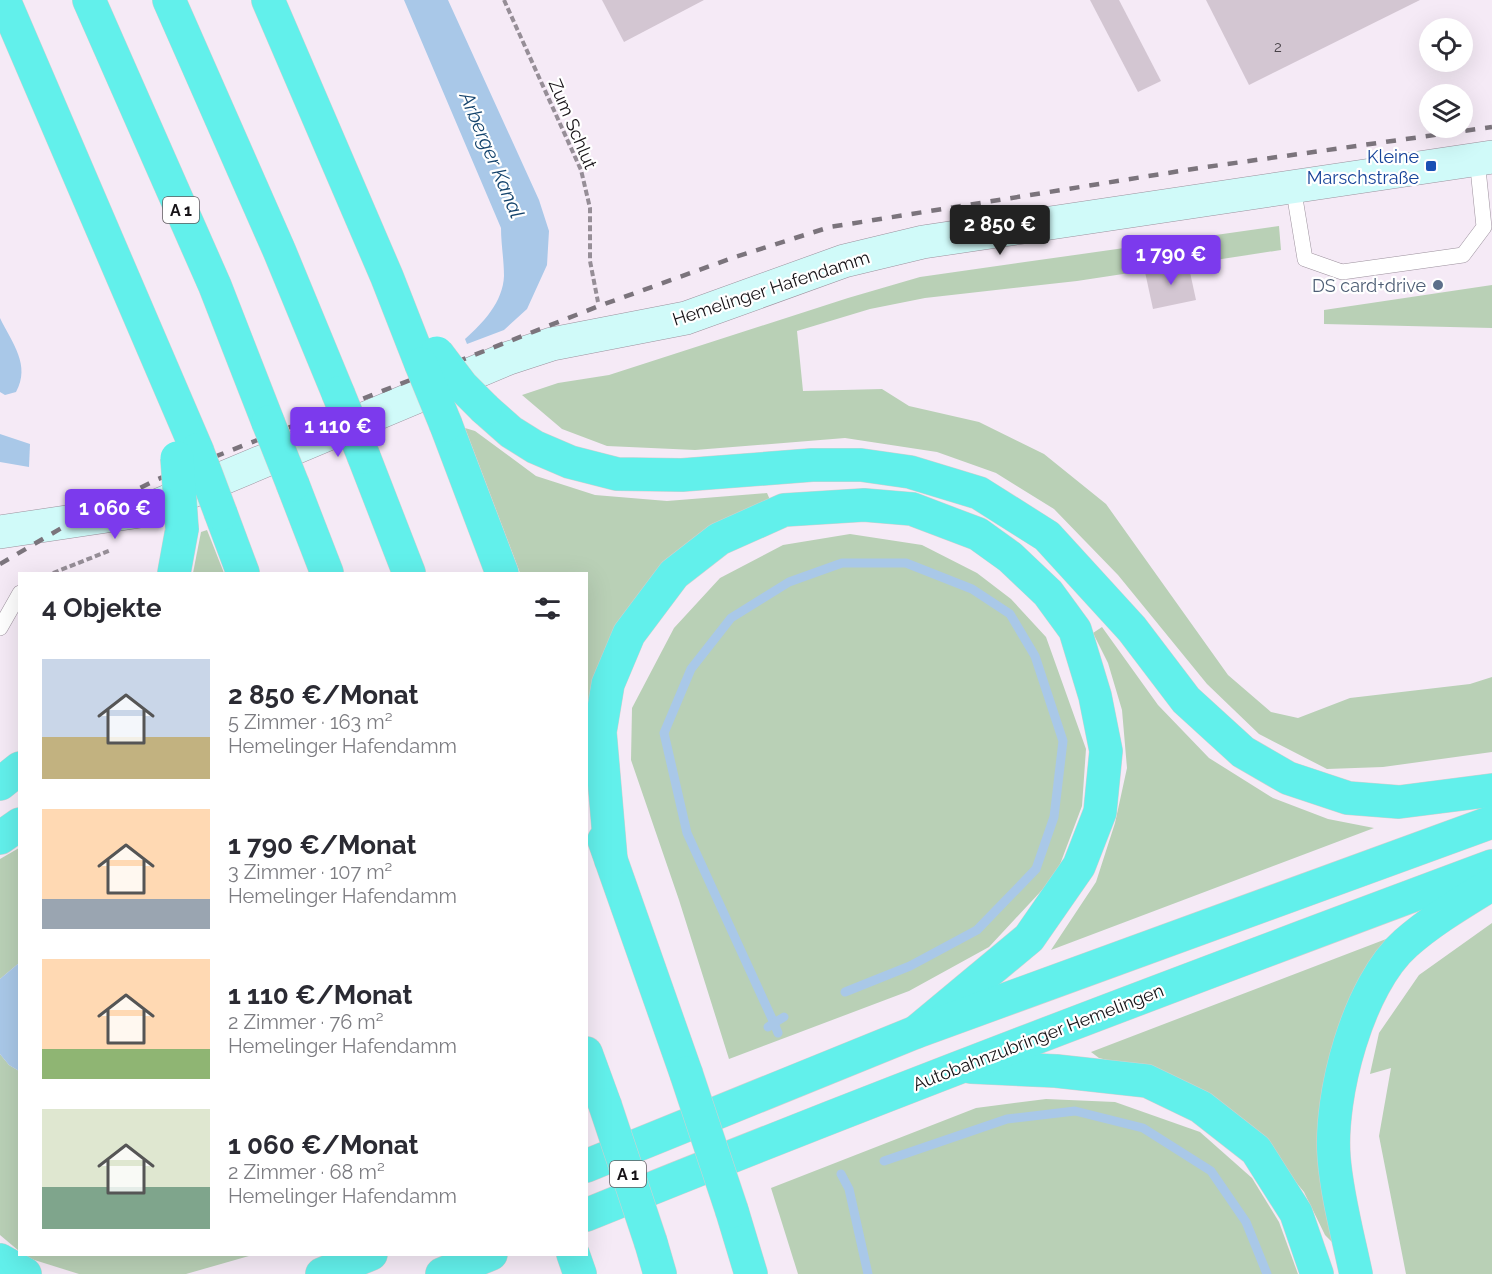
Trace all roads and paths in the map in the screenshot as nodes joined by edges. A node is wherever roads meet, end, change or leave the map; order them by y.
1 (4, 0) edge
2 (89, 0) edge
3 (169, 0) edge
4 (268, 0) edge
5 (504, 0) edge
6 (1484, 158) edge
7 (1293, 186) junction
8 (605, 336) junction
9 (429, 358) junction
10 (187, 454) junction
11 (0, 532) edge
12 (116, 549) dead end
13 (56, 572) edge
14 (174, 572) edge
15 (243, 572) edge
16 (327, 572) edge
17 (409, 572) edge
18 (502, 572) edge
19 (18, 596) edge
20 (0, 628) edge
21 (18, 770) edge
22 (0, 784) edge
23 (1492, 790) edge
24 (588, 800) edge
25 (1492, 822) edge
26 (18, 825) edge
27 (0, 838) edge
28 (611, 860) junction
29 (1492, 866) edge
30 (1492, 884) edge
31 (916, 1032) junction
32 (588, 1058) edge
33 (961, 1066) junction
34 (588, 1165) edge
35 (588, 1214) edge
36 (366, 1256) edge
37 (486, 1256) edge
38 (492, 1256) edge
39 (0, 1260) edge
40 (25, 1274) edge
41 (322, 1274) edge
42 (442, 1274) edge
43 (498, 1274) edge
44 (660, 1274) edge
45 (751, 1274) edge
46 (1317, 1274) edge
47 (1356, 1274) edge

1 - 10 highway
2 - 16 highway, A 1, bridge
3 - 17 highway, bridge
4 - 9 highway
5 - 8 path, Zum Schlut
6 - 7 street, Hemelinger Hafendamm
6 - 7 lane
7 - 8 street, Hemelinger Hafendamm
8 - 11 street, Hemelinger Hafendamm
9 - 18 highway, bridge
9 - 23 highway, bridge
10 - 14 highway, bridge
10 - 15 highway, bridge
12 - 13 path
19 - 20 lane
21 - 22 highway
24 - 28 highway
25 - 31 highway
26 - 27 highway
28 - 31 highway
28 - 45 highway, bridge
29 - 33 highway, Autobahnzubringer Hemelingen
30 - 47 highway
31 - 34 highway
32 - 44 highway, A 1, bridge
33 - 35 highway, Autobahnzubringer Hemelingen
33 - 46 highway
36 - 41 highway
37 - 42 highway
38 - 43 highway
39 - 40 highway

